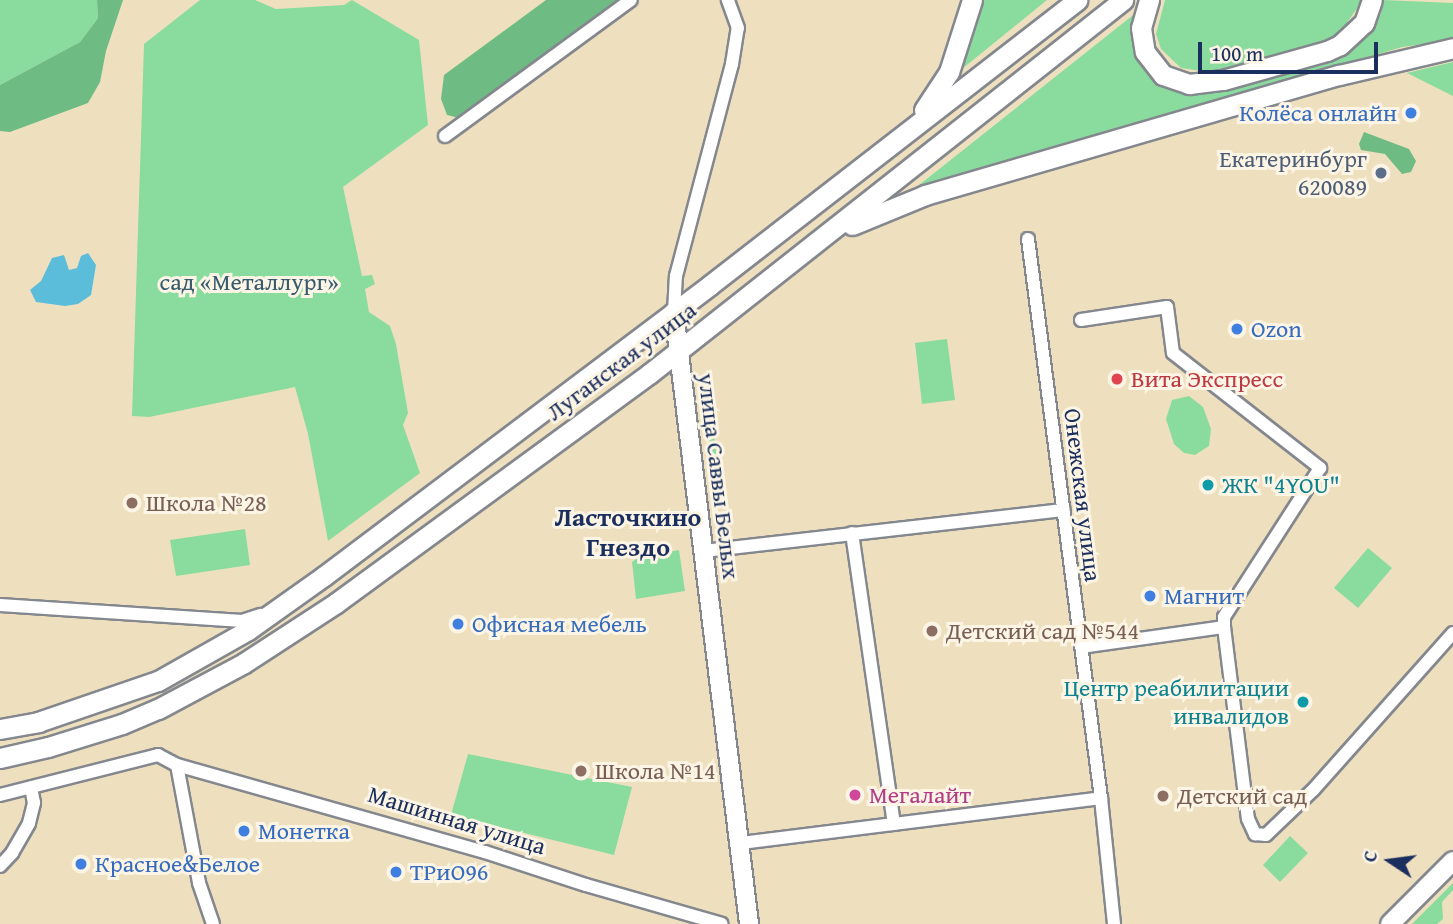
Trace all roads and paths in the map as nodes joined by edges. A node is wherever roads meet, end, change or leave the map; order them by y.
1 (631, 0) edge
2 (728, 0) edge
3 (972, 0) edge
4 (1077, 0) edge
5 (1123, 0) edge
6 (1149, 0) edge
7 (1372, 0) edge
8 (1453, 48) edge
9 (445, 136) dead end
10 (888, 147) junction
11 (828, 235) junction
12 (1028, 239) dead end
13 (674, 312) junction
14 (1081, 320) dead end
15 (680, 349) junction
16 (1064, 510) junction
17 (852, 534) junction
18 (703, 551) junction
19 (0, 605) edge
20 (275, 611) junction
21 (1224, 627) junction
22 (1453, 633) edge
23 (1081, 647) junction
24 (0, 729) edge
25 (0, 758) edge
26 (177, 765) junction
27 (31, 788) junction
28 (0, 795) edge
29 (1101, 798) junction
30 (894, 824) junction
31 (741, 843) junction
32 (1453, 861) edge
33 (0, 866) edge
34 (213, 924) edge
35 (722, 924) edge
36 (749, 924) edge
37 (1114, 924) edge
38 (1390, 924) edge

1 - 9 street
2 - 13 street, улица Саввы Белых
3 - 10 main road
4 - 10 main road, Луганская улица
5 - 11 main road, Луганская улица
6 - 7 main road
8 - 11 main road
10 - 13 main road, Луганская улица
11 - 15 main road, Луганская улица
12 - 16 street, Онежская улица
13 - 15 street, улица Саввы Белых
13 - 20 main road, Луганская улица
14 - 21 street
15 - 18 street, улица Саввы Белых
15 - 25 main road, Луганская улица
16 - 17 street
16 - 23 street, Онежская улица
17 - 18 street
17 - 30 street
18 - 31 street, улица Саввы Белых
19 - 20 street
20 - 24 main road, Луганская улица
21 - 22 street
21 - 23 street
23 - 29 street, Онежская улица
26 - 27 street, Машинная улица
26 - 34 street
26 - 35 street, Машинная улица
27 - 28 street
27 - 33 street
29 - 30 street
29 - 37 street, Онежская улица
30 - 31 street
31 - 36 street, улица Саввы Белых
32 - 38 street

